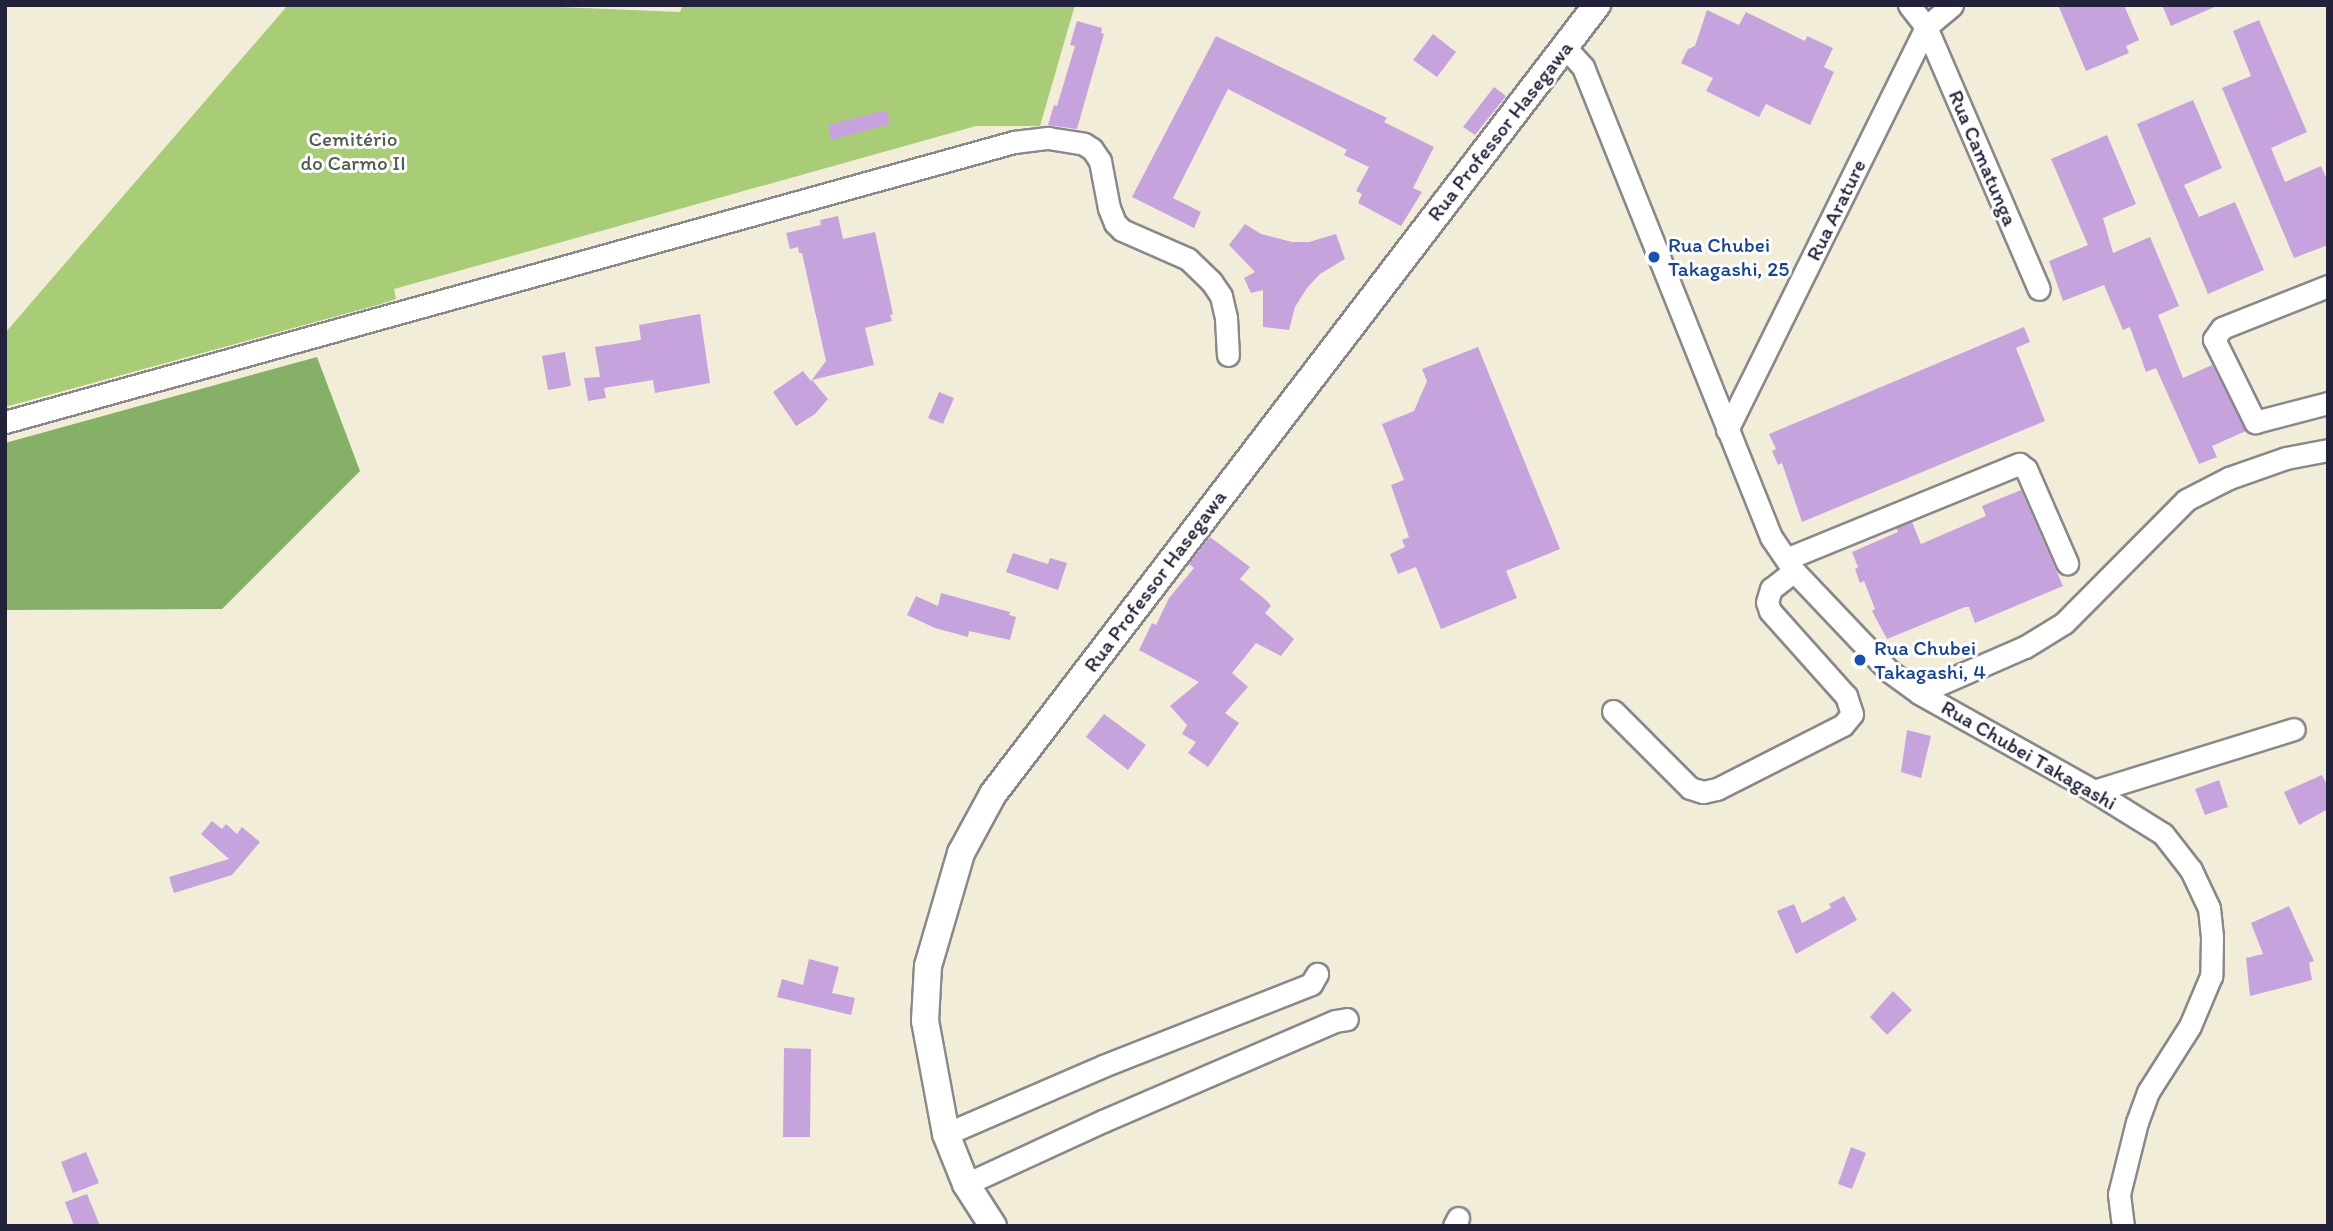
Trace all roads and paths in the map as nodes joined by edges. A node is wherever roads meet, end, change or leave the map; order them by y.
1 (1597, 5) edge
2 (1909, 5) edge
3 (1952, 5) edge
4 (1926, 27) junction
5 (1565, 47) junction
6 (2328, 286) edge
7 (2039, 289) dead end
8 (1228, 355) dead end
9 (2328, 403) edge
10 (5, 422) edge
11 (1727, 430) junction
12 (2328, 450) edge
13 (2067, 563) dead end
14 (1790, 565) junction
15 (1919, 693) junction
16 (1613, 711) dead end
17 (2294, 729) dead end
18 (2094, 791) junction
19 (1317, 974) dead end
20 (1347, 1018) dead end
21 (946, 1134) junction
22 (966, 1184) junction
23 (993, 1226) edge
24 (2123, 1226) edge

1 - 5 street, Rua Professor Hasegawa
2 - 4 street, Rua Camatunga
3 - 4 street
4 - 7 street, Rua Camatunga
4 - 11 street, Rua Arature
5 - 11 street, Rua Chubei Takagashi
5 - 21 street, Rua Professor Hasegawa
6 - 9 street
8 - 10 street
11 - 14 street, Rua Chubei Takagashi
12 - 15 street
13 - 14 street
14 - 15 street, Rua Chubei Takagashi
14 - 16 street
15 - 18 street, Rua Chubei Takagashi
17 - 18 street
18 - 24 street, Rua Chubei Takagashi
19 - 21 street
20 - 22 street
21 - 22 street, Rua Professor Hasegawa
22 - 23 street, Rua Professor Hasegawa

